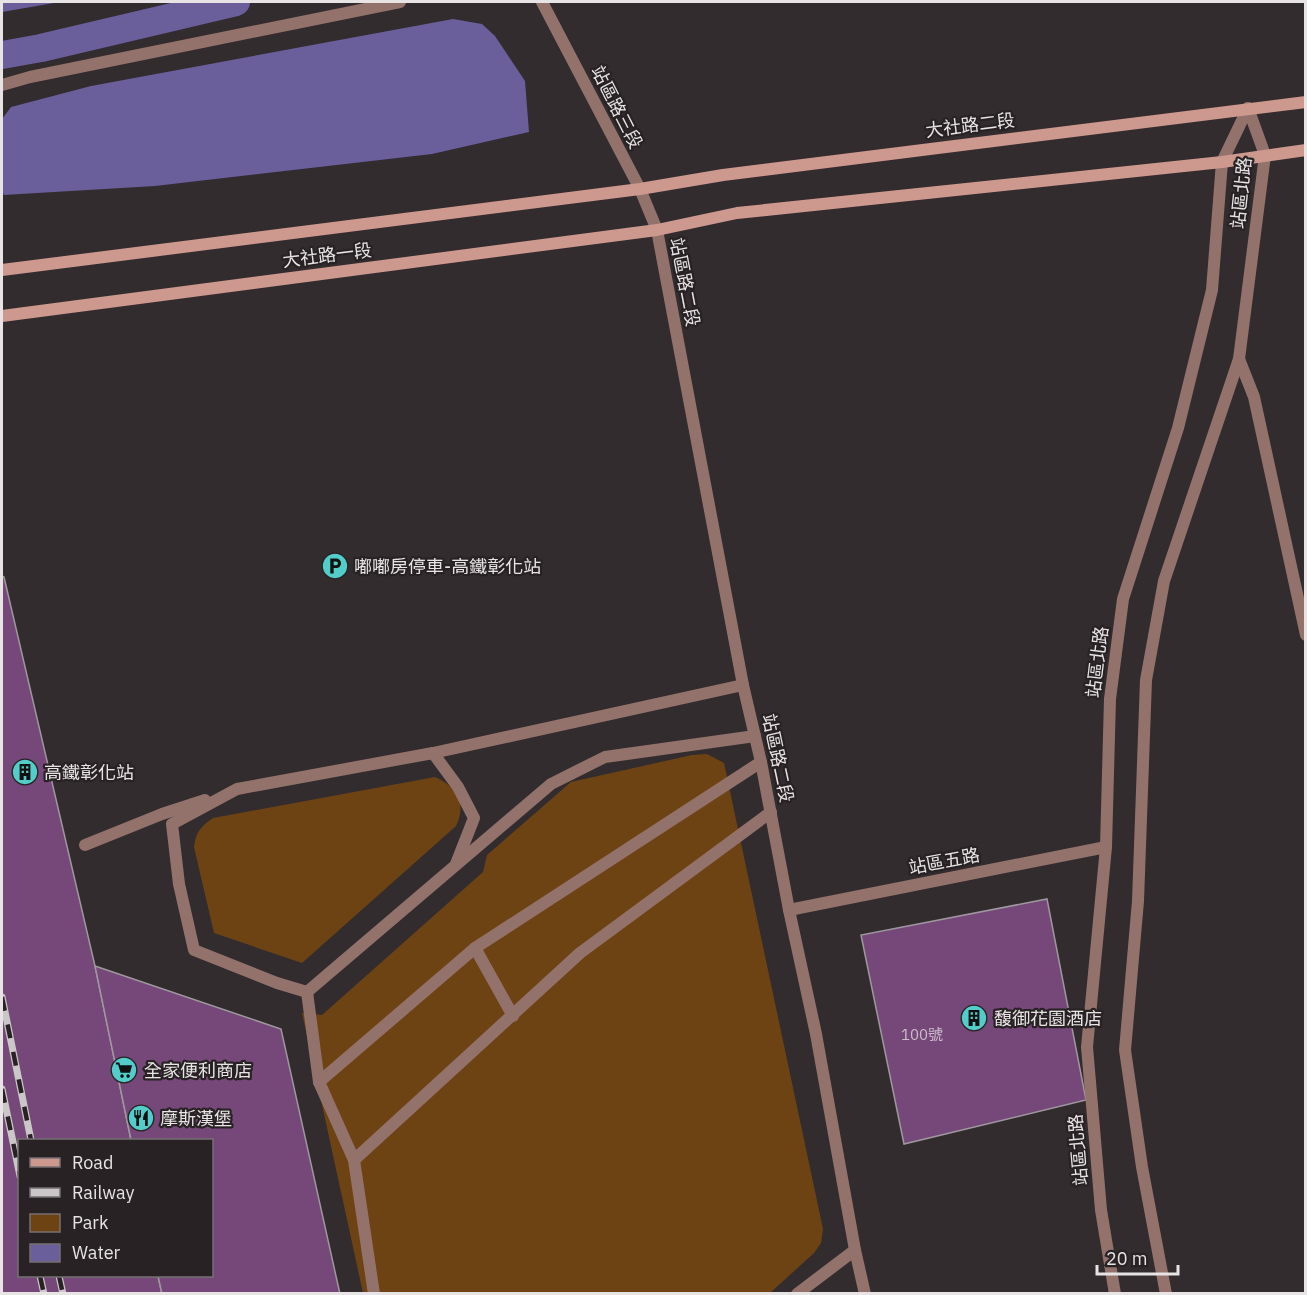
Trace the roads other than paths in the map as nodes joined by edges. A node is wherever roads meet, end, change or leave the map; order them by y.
1 (400, 2) edge
2 (542, 2) edge
3 (2, 85) edge
4 (1305, 102) edge
5 (1248, 108) junction
6 (1305, 150) edge
7 (1265, 155) junction
8 (1222, 162) junction
9 (640, 189) junction
10 (657, 230) junction
11 (2, 270) edge
12 (2, 316) edge
13 (1239, 359) junction
14 (1305, 635) edge
15 (743, 685) junction
16 (755, 736) junction
17 (433, 753) junction
18 (761, 762) junction
19 (237, 789) junction
20 (771, 812) junction
21 (85, 845) dead end
22 (1106, 847) junction
23 (456, 866) junction
24 (789, 910) junction
25 (475, 948) junction
26 (308, 992) junction
27 (513, 1016) junction
28 (319, 1082) junction
29 (354, 1160) junction
30 (855, 1250) junction
31 (374, 1293) edge
32 (797, 1293) edge
33 (865, 1293) edge
34 (1115, 1293) edge
35 (1166, 1293) edge

1 - 3 street
2 - 9 street, 站區路三段
4 - 5 street, 大社路二段
5 - 7 street, 站區北路
5 - 8 street, 站區北路
5 - 9 street, 大社路二段
6 - 7 street
7 - 8 street
7 - 13 street, 站區北路
8 - 10 street
8 - 22 street, 站區北路
9 - 10 street, 站區路三段
9 - 11 street, 大社路一段
10 - 12 street, 大社路一段
10 - 15 street, 站區路二段
13 - 14 street
13 - 35 street, 站區北路
15 - 16 street, 站區路二段
15 - 17 street
16 - 18 street, 站區路二段
16 - 23 street
17 - 19 street
17 - 23 street
18 - 20 street, 站區路二段
18 - 25 street
19 - 21 street
19 - 26 street
20 - 24 street, 站區路二段
20 - 27 street
22 - 24 street, 站區五路
22 - 34 street, 站區北路
23 - 26 street
24 - 30 street, 站區路二段
25 - 27 street
25 - 28 street
26 - 28 street
27 - 29 street
28 - 29 street
29 - 31 street
30 - 32 street
30 - 33 street, 站區路二段

